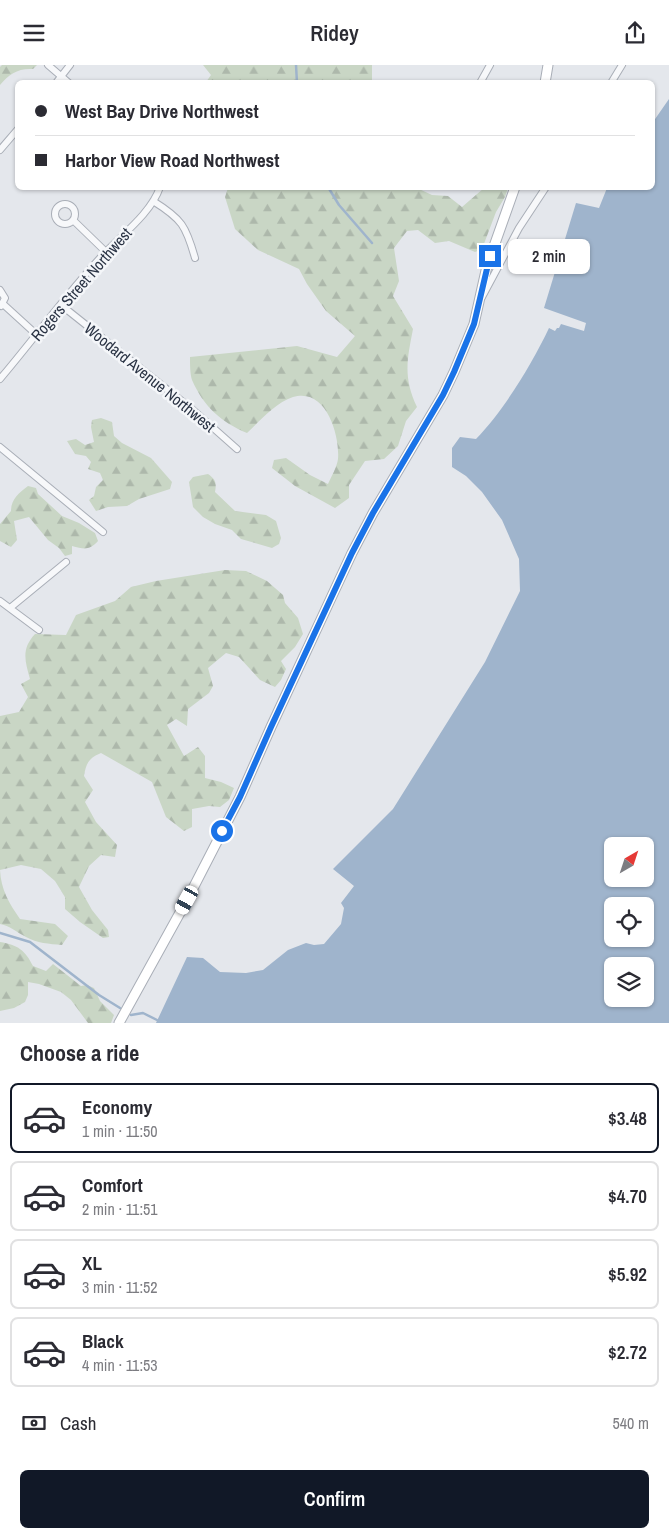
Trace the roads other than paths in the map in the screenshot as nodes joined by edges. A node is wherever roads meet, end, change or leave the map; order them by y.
1 (48, 65) edge
2 (70, 65) edge
3 (490, 65) edge
4 (548, 65) edge
5 (622, 65) edge
6 (61, 76) junction
7 (58, 80) edge
8 (66, 80) edge
9 (482, 80) edge
10 (546, 80) edge
11 (613, 80) edge
12 (15, 132) edge
13 (0, 150) edge
14 (158, 190) edge
15 (514, 190) edge
16 (544, 190) edge
17 (153, 201) junction
18 (73, 220) dead end
19 (106, 252) junction
20 (195, 258) dead end
21 (0, 290) edge
22 (481, 300) junction
23 (1, 305) edge
24 (61, 305) junction
25 (37, 335) junction
26 (0, 379) edge
27 (0, 447) edge
28 (237, 449) dead end
29 (103, 532) dead end
30 (66, 562) dead end
31 (0, 601) edge
32 (10, 608) junction
33 (39, 630) dead end
34 (119, 1023) edge

1 - 6 street
2 - 6 street
3 - 9 street
4 - 10 street
5 - 11 street
6 - 7 street
6 - 8 street
12 - 13 street
14 - 17 street, Rogers Street Northwest
15 - 22 street
16 - 22 street
17 - 19 street, Rogers Street Northwest
17 - 20 street
18 - 19 street
19 - 24 street, Rogers Street Northwest
21 - 23 street
22 - 34 street
23 - 25 street
24 - 25 street, Rogers Street Northwest
24 - 28 street, Woodard Avenue Northwest
25 - 26 street, Rogers Street Northwest
27 - 29 street
30 - 32 street
31 - 32 street
32 - 33 street

